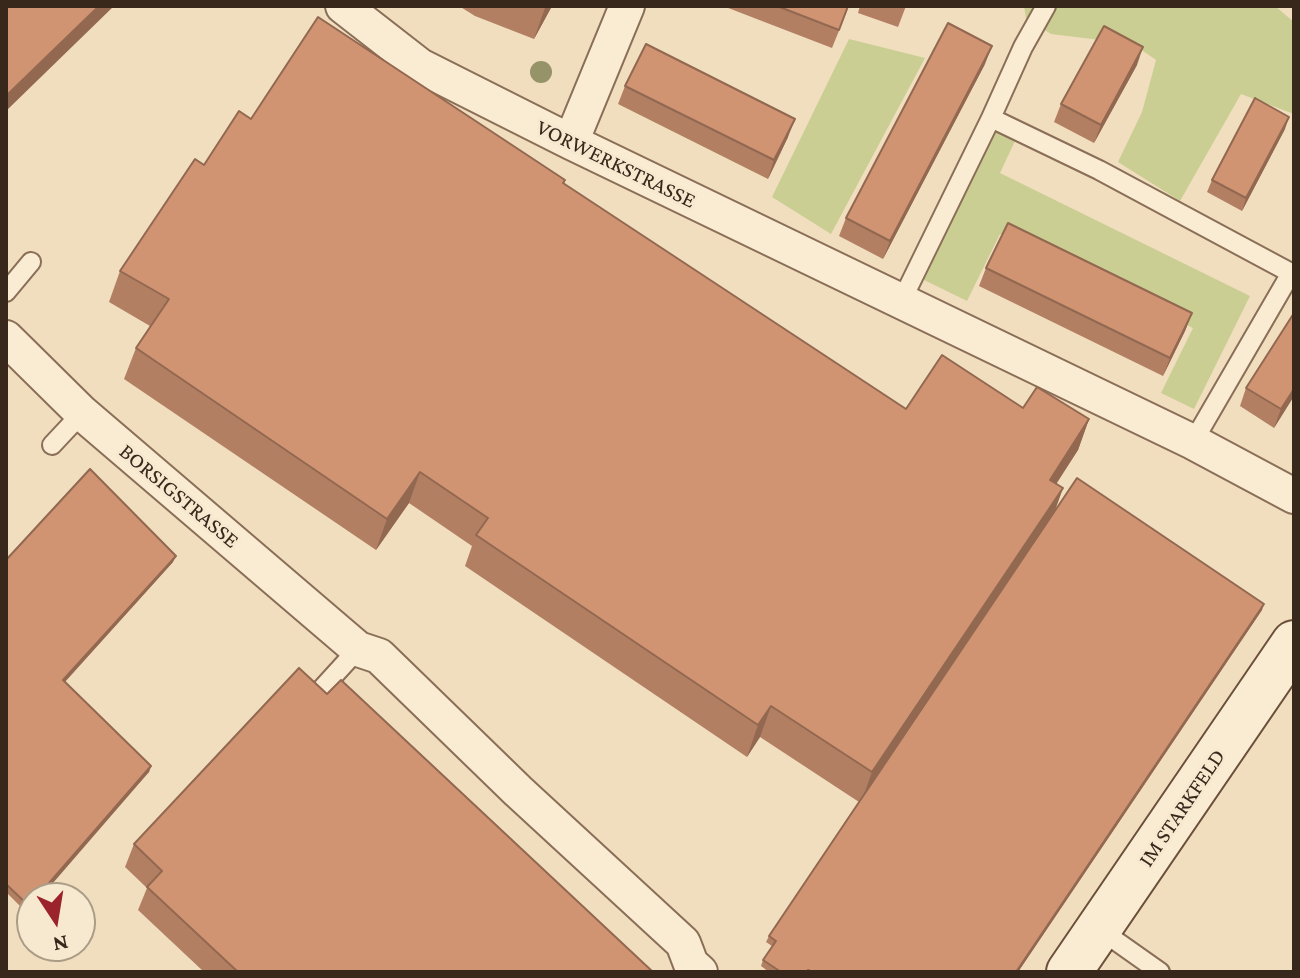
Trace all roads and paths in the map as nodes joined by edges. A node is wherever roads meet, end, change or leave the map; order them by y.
1 (343, 6) edge
2 (627, 6) edge
3 (1046, 6) edge
4 (991, 118) junction
5 (571, 142) junction
6 (31, 262) dead end
7 (6, 292) edge
8 (901, 302) junction
9 (6, 338) edge
10 (82, 413) junction
11 (1193, 442) junction
12 (52, 445) dead end
13 (1294, 496) edge
14 (1294, 643) edge
15 (358, 649) junction
16 (306, 706) edge
17 (1099, 929) junction
18 (692, 969) edge
19 (1069, 972) edge
20 (1160, 972) edge

1 - 5 street, VORWERKSTRASSE
2 - 5 street
3 - 4 lane
4 - 8 lane
4 - 11 lane
5 - 8 street, VORWERKSTRASSE
6 - 7 lane
8 - 11 street, VORWERKSTRASSE
9 - 10 street, BORSIGSTRASSE
10 - 12 lane
10 - 15 street, BORSIGSTRASSE
11 - 13 street, VORWERKSTRASSE
14 - 17 main road, IM STARKFELD
15 - 16 lane
15 - 18 street, BORSIGSTRASSE
17 - 19 main road, IM STARKFELD
17 - 20 lane

